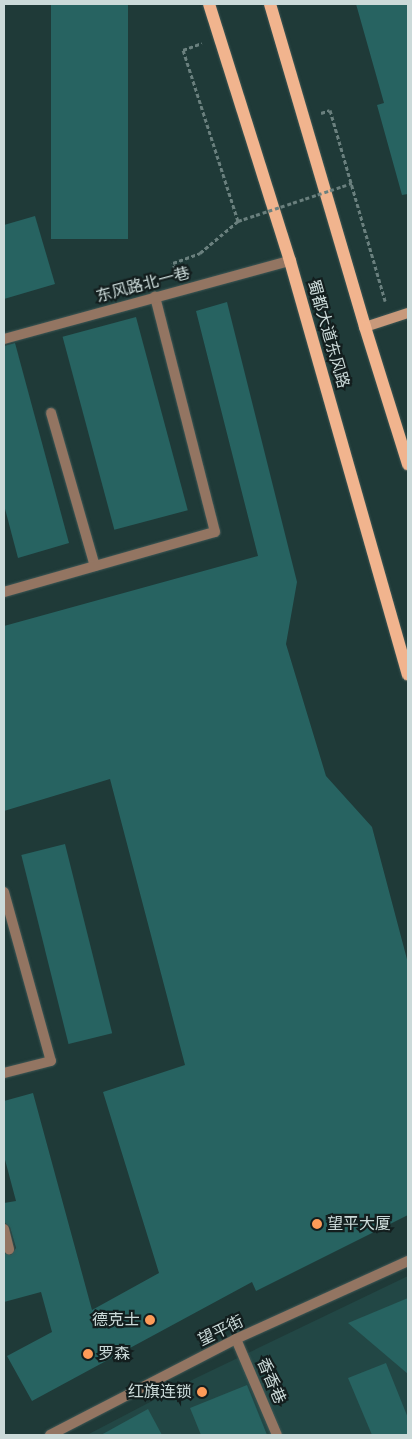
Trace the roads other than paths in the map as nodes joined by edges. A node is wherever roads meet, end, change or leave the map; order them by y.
1 (209, 4) edge
2 (270, 4) edge
3 (290, 262) junction
4 (155, 297) junction
5 (408, 313) edge
6 (365, 327) junction
7 (4, 339) edge
8 (51, 412) dead end
9 (408, 464) edge
10 (95, 566) junction
11 (5, 589) edge
12 (408, 675) edge
13 (4, 892) edge
14 (4, 1073) edge
15 (4, 1229) edge
16 (9, 1249) dead end
17 (408, 1261) edge
18 (236, 1339) junction
19 (50, 1435) edge
20 (277, 1435) edge

1 - 3 main road, 蜀都大道东风路
2 - 6 main road
3 - 4 street, 东风路北一巷
3 - 12 main road, 蜀都大道东风路
4 - 7 street, 东风路北一巷
4 - 10 street
5 - 6 street
6 - 9 main road
8 - 10 street
10 - 11 street
13 - 14 street
15 - 16 street
17 - 18 street, 望平街
18 - 19 street, 望平街
18 - 20 street, 香香巷

